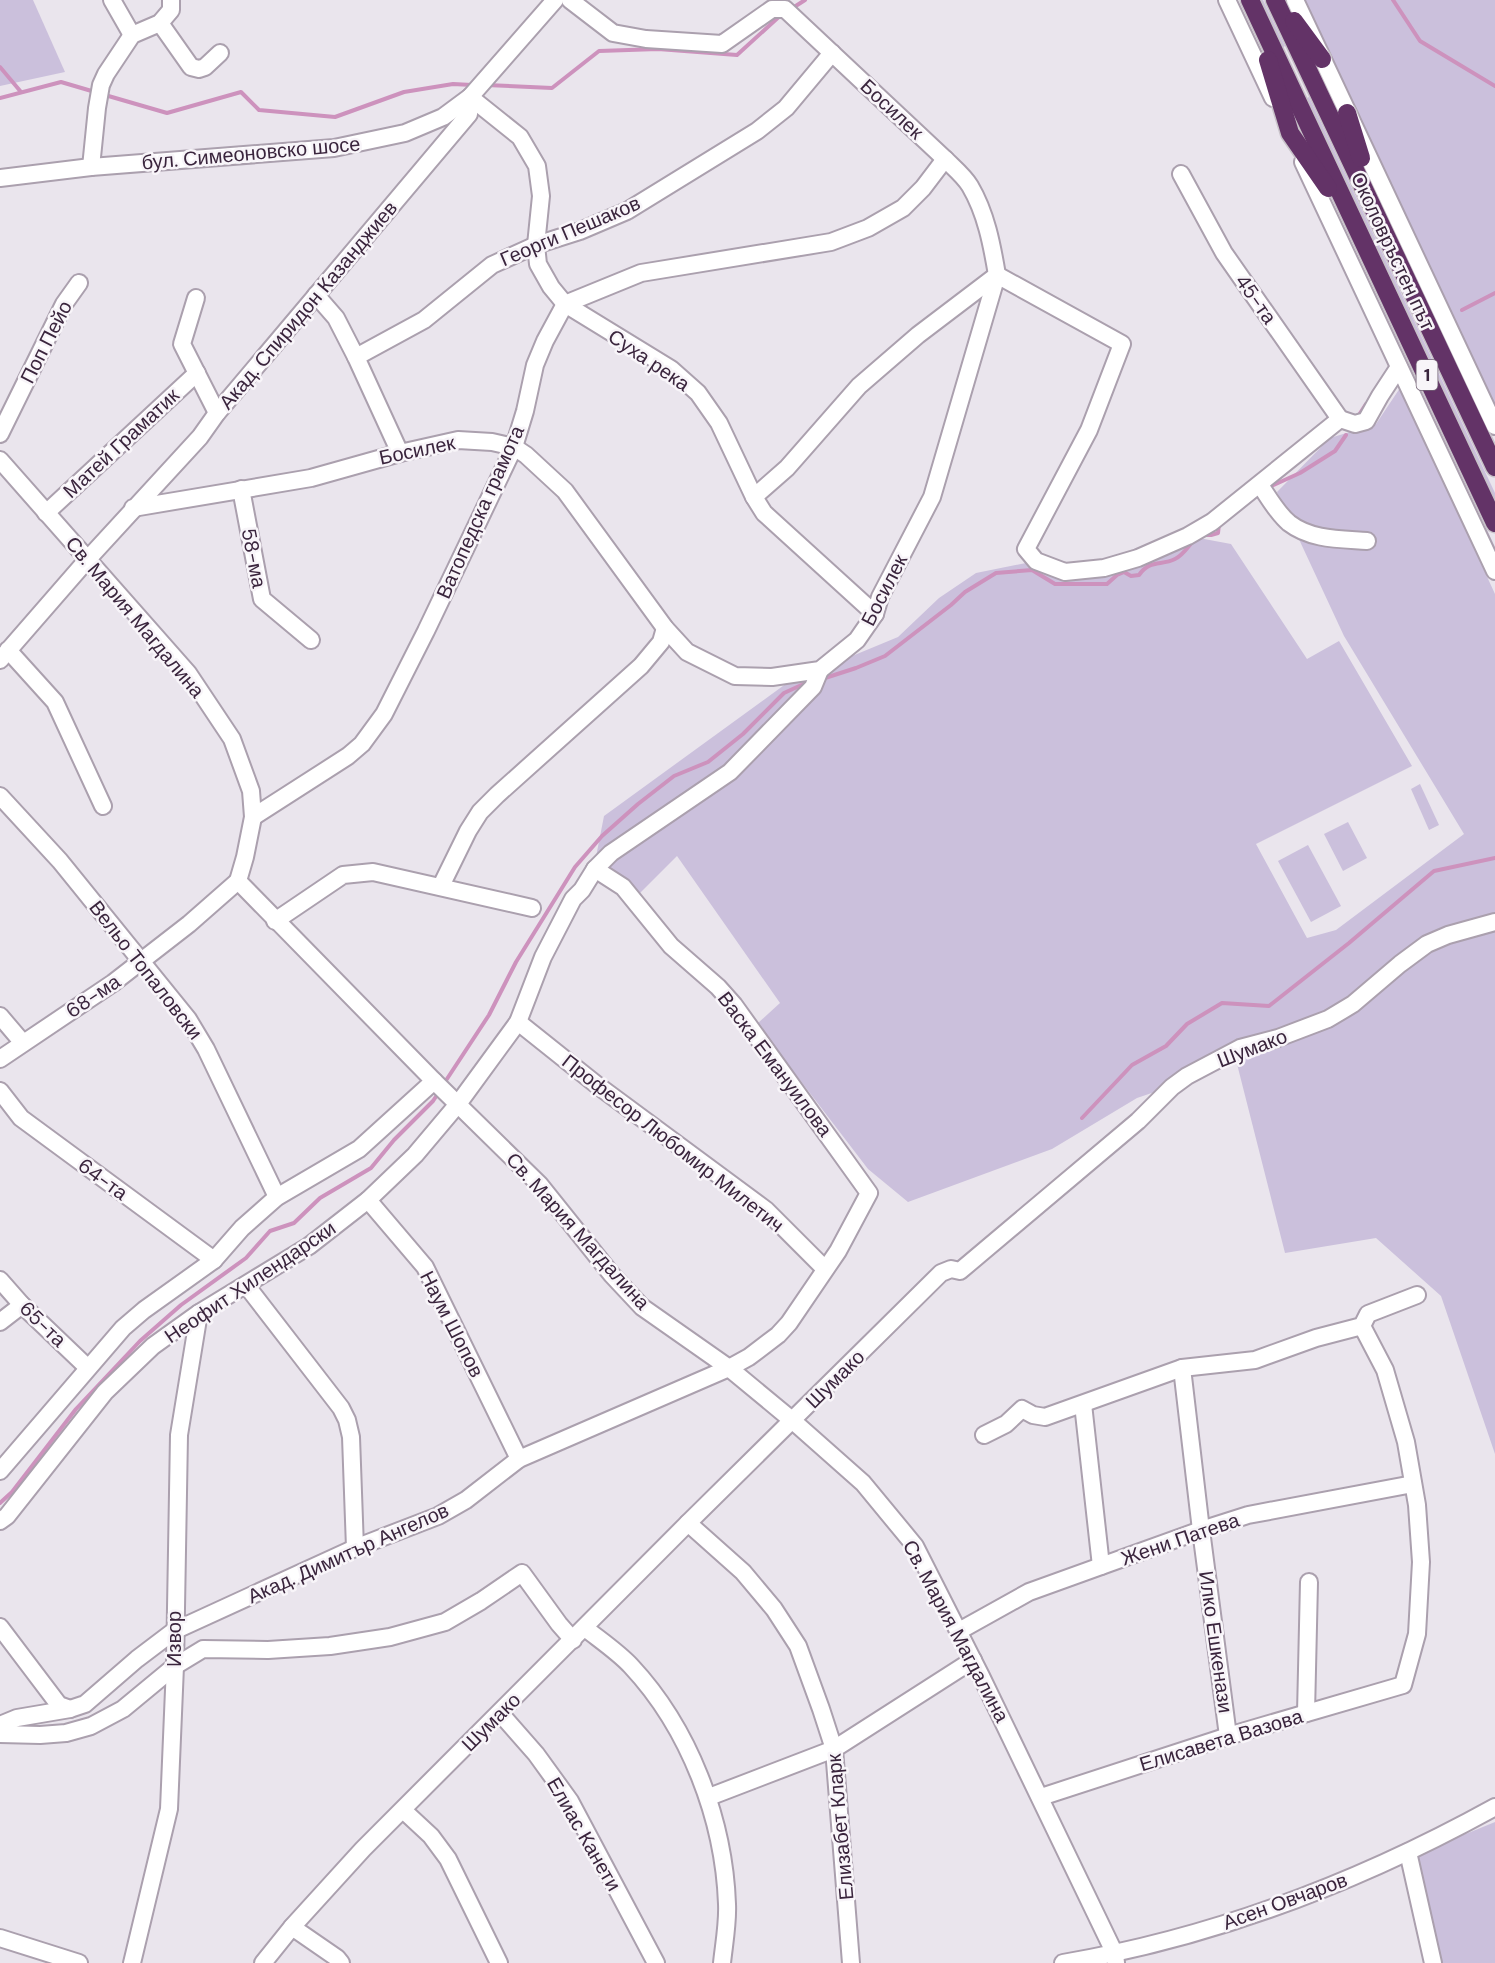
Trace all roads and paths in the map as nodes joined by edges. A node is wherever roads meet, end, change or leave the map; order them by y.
1 (112, 0) edge
2 (171, 0) edge
3 (555, 0) edge
4 (570, 0) edge
5 (1227, 0) edge
6 (1250, 0) edge
7 (1277, 0) edge
8 (1295, 0) edge
9 (160, 22) junction
10 (132, 35) junction
11 (220, 53) dead end
12 (832, 53) junction
13 (1322, 59) junction
14 (470, 96) junction
15 (1347, 113) junction
16 (1290, 132) junction
17 (945, 159) junction
18 (91, 167) junction
19 (1181, 174) dead end
20 (0, 178) edge
21 (1379, 217) junction
22 (1357, 229) junction
23 (536, 245) junction
24 (997, 275) junction
25 (79, 283) dead end
26 (316, 295) junction
27 (196, 298) dead end
28 (565, 304) junction
29 (356, 357) junction
30 (1399, 367) junction
31 (197, 373) junction
32 (217, 413) junction
33 (1340, 419) junction
34 (1495, 426) edge
35 (0, 434) edge
36 (514, 447) junction
37 (400, 453) junction
38 (0, 460) edge
39 (1495, 467) edge
40 (1260, 485) junction
41 (241, 489) junction
42 (754, 497) junction
43 (133, 508) junction
44 (46, 513) junction
45 (1495, 523) edge
46 (1367, 542) dead end
47 (87, 560) junction
48 (1495, 571) edge
49 (875, 614) junction
50 (665, 628) junction
51 (311, 639) dead end
52 (4, 655) edge
53 (820, 670) junction
54 (0, 796) edge
55 (103, 806) dead end
56 (253, 817) junction
57 (595, 869) junction
58 (237, 881) junction
59 (441, 886) junction
60 (532, 908) dead end
61 (275, 921) junction
62 (1495, 922) edge
63 (141, 962) junction
64 (0, 1016) edge
65 (518, 1022) junction
66 (23, 1043) junction
67 (0, 1059) edge
68 (434, 1081) junction
69 (0, 1091) edge
70 (458, 1104) junction
71 (869, 1193) joint
72 (277, 1197) junction
73 (368, 1200) junction
74 (214, 1260) junction
75 (825, 1269) junction
76 (0, 1280) edge
77 (246, 1285) junction
78 (1417, 1295) dead end
79 (22, 1305) junction
80 (199, 1312) junction
81 (0, 1322) edge
82 (1362, 1326) junction
83 (88, 1368) junction
84 (729, 1368) junction
85 (1182, 1368) junction
86 (1083, 1404) junction
87 (793, 1421) junction
88 (984, 1435) dead end
89 (519, 1459) junction
90 (0, 1471) edge
91 (1413, 1484) junction
92 (0, 1521) edge
93 (688, 1523) junction
94 (1201, 1530) junction
95 (355, 1548) junction
96 (1101, 1566) junction
97 (1309, 1582) dead end
98 (0, 1627) edge
99 (174, 1631) junction
100 (959, 1631) junction
101 (579, 1634) junction
102 (974, 1660) junction
103 (175, 1666) junction
104 (70, 1709) junction
105 (500, 1713) junction
106 (1306, 1713) junction
107 (0, 1725) edge
108 (0, 1734) edge
109 (1228, 1736) junction
110 (834, 1749) junction
111 (709, 1797) junction
112 (1041, 1797) junction
113 (1495, 1807) edge
114 (403, 1810) junction
115 (1408, 1852) junction
116 (292, 1928) junction
117 (0, 1938) edge
118 (1115, 1959) edge
119 (79, 1963) edge
120 (132, 1963) edge
121 (263, 1963) edge
122 (341, 1963) edge
123 (499, 1963) edge
124 (656, 1963) edge
125 (722, 1963) edge
126 (851, 1963) edge
127 (1064, 1963) edge
128 (1434, 1963) edge

1 - 10 street
2 - 9 street
3 - 14 street, бул. Симеоновско шосе
4 - 12 street, Босилек
5 - 16 street
6 - 16 highway
6 - 22 highway, Околовръстен път / 1
7 - 13 highway
7 - 21 highway, Околовръстен път / 1
8 - 13 street
9 - 10 street
9 - 11 street
10 - 18 street
12 - 17 street, Босилек
12 - 23 street, Георги Пешаков
13 - 15 street
14 - 18 street, бул. Симеоновско шосе
14 - 23 street, Суха река
14 - 26 street, Акад. Спиридон Казанджиев
15 - 21 highway
15 - 34 street
16 - 22 highway
16 - 30 street
17 - 24 street, Босилек
17 - 28 street
18 - 20 street, бул. Симеоновско шосе
19 - 33 street, 45-та
21 - 39 highway, Околовръстен път / 1
22 - 45 highway, Околовръстен път / 1
23 - 28 street, Суха река
23 - 29 street, Георги Пешаков
24 - 40 street
24 - 42 street
24 - 49 street, Босилек
25 - 35 street, Поп Пейо
26 - 29 street
26 - 32 street, Акад. Спиридон Казанджиев
27 - 31 street
28 - 36 street, Ватопедска грамота
28 - 42 street, Суха река
29 - 37 street
30 - 33 street
30 - 48 street
31 - 32 street
31 - 44 street, Матей Граматик
32 - 43 street, Акад. Спиридон Казанджиев
33 - 40 street
36 - 37 street, Босилек
36 - 50 street, Босилек
36 - 56 street, Ватопедска грамота
37 - 41 street, Босилек
38 - 44 street, Св. Мария Магдалина
40 - 46 street
41 - 43 street, Босилек
41 - 51 street, 58-ма
42 - 49 street, Суха река
43 - 47 street
44 - 47 street, Св. Мария Магдалина
47 - 52 street
47 - 56 street, Св. Мария Магдалина
49 - 53 street, Босилек
50 - 53 street, Босилек
50 - 59 street
52 - 55 street
53 - 57 street, Неофит Хилендарски
54 - 63 street, Вельо Топаловски
56 - 58 street, Св. Мария Магдалина
57 - 65 street, Неофит Хилендарски
57 - 71 street, Васка Емануилова
58 - 61 street, Св. Мария Магдалина
58 - 63 street, 68-ма
59 - 60 street
59 - 61 street
61 - 68 street, Св. Мария Магдалина
62 - 87 street, Шумако
63 - 66 street, 68-ма
63 - 72 street, Вельо Топаловски
64 - 66 street
65 - 70 street, Неофит Хилендарски
65 - 75 street, Професор Любомир Милетич
66 - 67 street, 68-ма
68 - 70 street, Св. Мария Магдалина
68 - 72 street, Неофит Хилендарски
69 - 74 street, 64-та
70 - 73 street, Неофит Хилендарски
70 - 84 street, Св. Мария Магдалина
71 - 75 street, Акад. Димитър Ангелов
72 - 74 street, Неофит Хилендарски
73 - 77 street, Неофит Хилендарски
73 - 89 street, Наум Шопов
74 - 83 street, Неофит Хилендарски
75 - 84 street, Акад. Димитър Ангелов
76 - 79 street, 65-та
77 - 80 street, Неофит Хилендарски
77 - 95 street
78 - 82 street
79 - 81 street
79 - 83 street, 65-та
80 - 92 street, Неофит Хилендарски
80 - 99 street, Извор
82 - 85 street
82 - 91 street
83 - 90 street, Неофит Хилендарски
84 - 87 street, Св. Мария Магдалина
84 - 89 street, Акад. Димитър Ангелов
85 - 86 street
85 - 94 street, Илко Ешкенази
86 - 88 street
86 - 96 street
87 - 93 street, Шумако
87 - 100 street, Св. Мария Магдалина
89 - 95 street, Акад. Димитър Ангелов
91 - 94 street, Жени Патева
91 - 106 street, Елисавета Вазова
93 - 101 street, Шумако
93 - 110 street, Елизабет Кларк
94 - 96 street, Жени Патева
94 - 109 street, Илко Ешкенази
95 - 99 street, Акад. Димитър Ангелов
96 - 100 street, Жени Патева
97 - 106 street
98 - 104 street
99 - 103 street, Извор
99 - 104 street, Акад. Димитър Ангелов
100 - 102 street, Св. Мария Магдалина
101 - 103 street
101 - 105 street, Шумако
101 - 111 street
102 - 110 street
102 - 112 street, Св. Мария Магдалина
103 - 108 street
103 - 120 street, Извор
104 - 107 street, Акад. Димитър Ангелов
105 - 114 street, Шумако
105 - 124 street, Елиас Канети
106 - 109 street, Елисавета Вазова
109 - 112 street, Елисавета Вазова
110 - 111 street
110 - 126 street, Елизабет Кларк
111 - 125 street
112 - 118 street, Св. Мария Магдалина
113 - 115 street, Асен Овчаров
114 - 116 street, Шумако
114 - 123 street
115 - 118 street, Асен Овчаров
115 - 128 street
116 - 121 street, Шумако
116 - 122 street
117 - 119 street
118 - 127 street, Асен Овчаров

